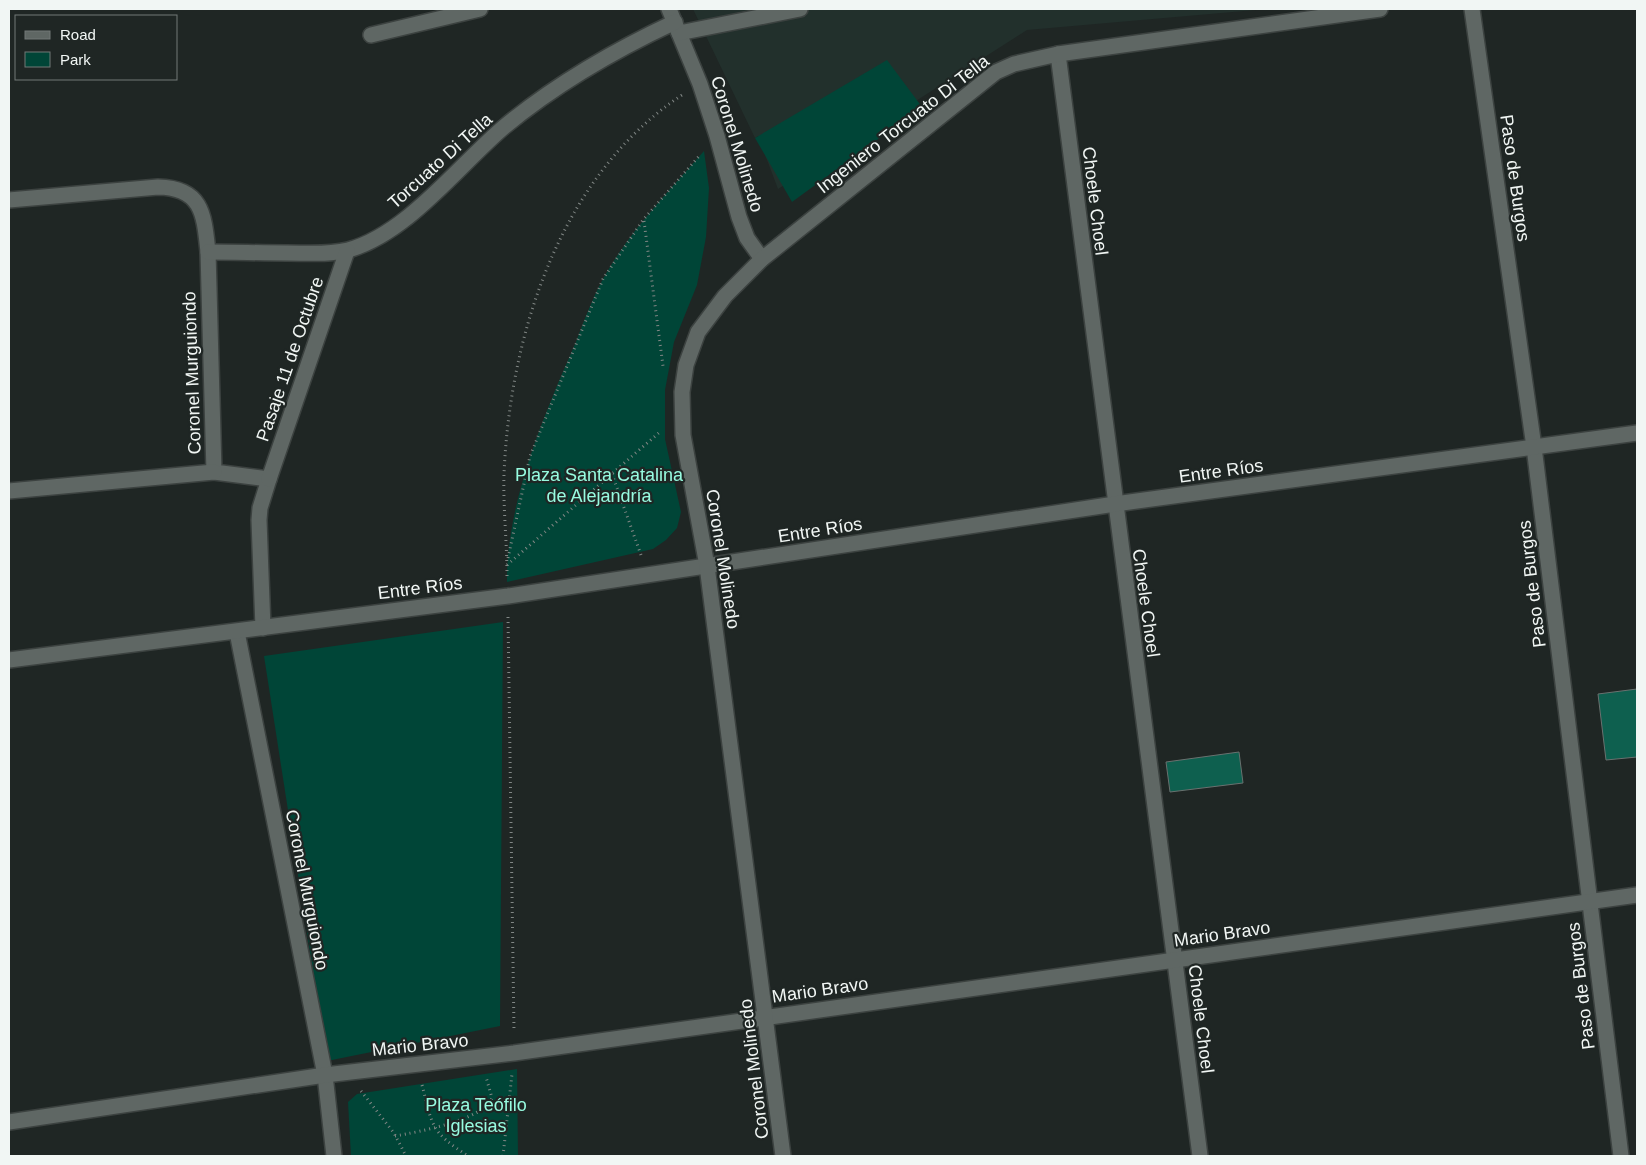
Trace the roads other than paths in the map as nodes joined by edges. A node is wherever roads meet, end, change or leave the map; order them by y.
1 (480, 9) edge
2 (800, 9) edge
3 (1380, 9) edge
4 (1472, 9) edge
5 (674, 21) edge
6 (371, 35) dead end
7 (1058, 54) junction
8 (9, 200) edge
9 (347, 251) junction
10 (208, 252) junction
11 (762, 259) junction
12 (1637, 433) edge
13 (1534, 447) junction
14 (214, 472) junction
15 (269, 479) junction
16 (9, 491) edge
17 (1114, 504) junction
18 (707, 566) junction
19 (263, 628) junction
20 (238, 632) junction
21 (9, 660) edge
22 (1637, 895) edge
23 (1590, 901) junction
24 (1175, 960) junction
25 (767, 1016) junction
26 (325, 1075) junction
27 (9, 1122) edge
28 (334, 1156) edge
29 (783, 1156) edge
30 (1200, 1156) edge
31 (1621, 1156) edge

1 - 6 street
2 - 5 street, Torcuato Di Tella
3 - 7 street, Ingeniero Torcuato Di Tella
4 - 13 street, Paso de Burgos
5 - 9 street, Torcuato Di Tella
5 - 11 street, Coronel Molinedo
7 - 11 street, Ingeniero Torcuato Di Tella
7 - 17 street, Choele Choel
8 - 10 street, Coronel Murguiondo
9 - 10 street, Torcuato Di Tella
9 - 15 street, Pasaje 11 de Octubre
10 - 14 street, Coronel Murguiondo
11 - 18 street, Coronel Molinedo
12 - 13 street, Entre Ríos
13 - 17 street, Entre Ríos
13 - 23 street, Paso de Burgos
14 - 15 street, Coronel Murguiondo
14 - 16 street
15 - 19 street
17 - 18 street, Entre Ríos
17 - 24 street, Choele Choel
18 - 19 street, Entre Ríos
18 - 25 street, Coronel Molinedo
19 - 20 street, Entre Ríos
20 - 21 street, Entre Ríos
20 - 26 street, Coronel Murguiondo
22 - 23 street, Mario Bravo
23 - 24 street, Mario Bravo
23 - 31 street, Paso de Burgos
24 - 25 street, Mario Bravo
24 - 30 street, Choele Choel
25 - 26 street, Mario Bravo
25 - 29 street, Coronel Molinedo
26 - 27 street, Mario Bravo
26 - 28 street, Coronel Murguiondo

